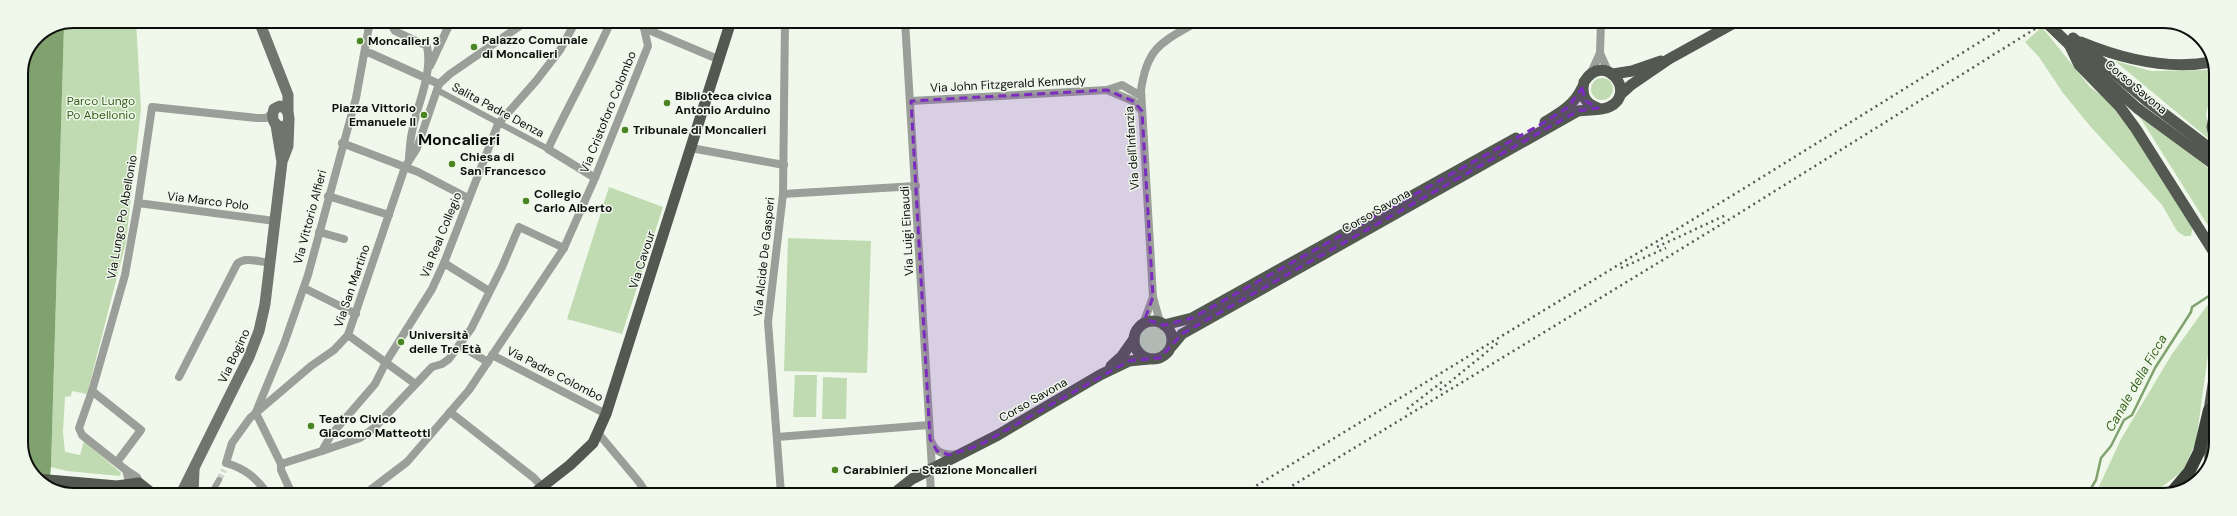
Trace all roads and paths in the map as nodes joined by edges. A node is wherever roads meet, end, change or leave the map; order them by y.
1 (262, 28) edge
2 (369, 28) edge
3 (393, 28) edge
4 (448, 28) edge
5 (517, 28) edge
6 (572, 28) edge
7 (608, 28) edge
8 (646, 28) edge
9 (652, 28) edge
10 (729, 28) edge
11 (784, 28) edge
12 (905, 28) edge
13 (1186, 28) edge
14 (1601, 28) edge
15 (1725, 28) edge
16 (2054, 28) edge
17 (2071, 41) junction
18 (365, 53) junction
19 (1600, 53) junction
20 (1669, 59) junction
21 (720, 60) junction
22 (2207, 62) edge
23 (1610, 72) junction
24 (1592, 73) junction
25 (427, 74) junction
26 (283, 82) junction
27 (438, 87) junction
28 (1582, 88) junction
29 (1107, 90) junction
30 (1620, 95) junction
31 (1141, 96) junction
32 (911, 101) junction
33 (1598, 108) junction
34 (1142, 112) junction
35 (289, 116) junction
36 (275, 117) junction
37 (498, 124) junction
38 (342, 143) junction
39 (692, 148) junction
40 (2209, 148) edge
41 (548, 149) junction
42 (409, 158) junction
43 (2209, 161) edge
44 (282, 162) junction
45 (784, 165) junction
46 (405, 167) junction
47 (595, 178) junction
48 (916, 186) junction
49 (783, 194) junction
50 (328, 196) junction
51 (468, 198) junction
52 (138, 203) junction
53 (390, 215) junction
54 (275, 221) junction
55 (319, 232) junction
56 (344, 239) dead end
57 (2209, 245) edge
58 (564, 248) junction
59 (444, 262) junction
60 (270, 263) junction
61 (304, 288) junction
62 (489, 291) junction
63 (1153, 297) junction
64 (356, 314) junction
65 (1162, 323) junction
66 (1143, 324) junction
67 (348, 335) junction
68 (1134, 339) junction
69 (459, 345) junction
70 (1172, 346) junction
71 (490, 358) junction
72 (1149, 359) junction
73 (386, 362) junction
74 (1100, 375) junction
75 (179, 377) dead end
76 (414, 383) junction
77 (92, 391) junction
78 (2209, 405) edge
79 (2208, 410) junction
80 (450, 412) junction
81 (256, 413) junction
82 (606, 414) junction
83 (929, 424) junction
84 (598, 433) junction
85 (2209, 436) edge
86 (777, 437) junction
87 (930, 439) junction
88 (978, 446) junction
89 (322, 451) junction
90 (957, 454) junction
91 (117, 462) junction
92 (281, 464) junction
93 (194, 470) junction
94 (931, 472) junction
95 (219, 480) tunnel mouth
96 (50, 481) edge
97 (68, 484) junction
98 (59, 485) edge
99 (2178, 485) edge
100 (131, 487) edge
101 (82, 488) edge
102 (184, 488) edge
103 (193, 488) edge
104 (214, 488) edge
105 (264, 488) edge
106 (289, 488) edge
107 (373, 488) edge
108 (544, 488) edge
109 (548, 488) edge
110 (643, 488) edge
111 (781, 488) edge
112 (902, 488) edge
113 (931, 488) edge

1 - 26 main road
2 - 18 street, Via Vittorio Alfieri
3 - 25 street
4 - 25 street
5 - 27 street
6 - 37 street, Via Real Collegio
7 - 41 street
8 - 47 street, Via Cristoforo Colombo
9 - 21 street
10 - 21 main road, Via Cavour
11 - 45 street, Via Alcide De Gasperi
12 - 32 street, Via Luigi Einaudi
13 - 31 street, Via dell'Infanzia
14 - 19 street
15 - 20 main road
16 - 17 main road, Corso Savona
17 - 22 main road
17 - 40 main road, Corso Savona
17 - 43 main road, Corso Savona
17 - 57 main road
18 - 25 street
18 - 38 street, Via Vittorio Alfieri
19 - 23 street
19 - 24 street
20 - 23 main road
20 - 30 main road
21 - 39 main road, Via Cavour
23 - 24 main road
23 - 30 main road
24 - 28 main road
25 - 27 street
25 - 42 street
26 - 35 main road
26 - 36 main road
27 - 37 street, Salita Padre Denza
27 - 42 street
28 - 33 main road
28 - 65 main road, Corso Savona
29 - 31 street, Via John Fitzgerald Kennedy
29 - 32 street, Via John Fitzgerald Kennedy
29 - 34 street, Via John Fitzgerald Kennedy
30 - 33 main road
31 - 34 street, Via dell'Infanzia
32 - 48 street, Via Luigi Einaudi
33 - 70 main road, Corso Savona
34 - 63 street, Via dell'Infanzia
35 - 36 main road
35 - 36 main road
35 - 44 main road
36 - 44 main road
36 - 52 street, Via Lungo Po Abellonio
37 - 41 street, Salita Padre Denza
37 - 51 street, Via Real Collegio
38 - 46 street
38 - 50 street, Via Vittorio Alfieri
39 - 45 street
39 - 82 main road, Via Cavour
41 - 47 street
42 - 46 street, Via San Martino
44 - 54 main road, Via Bogino
45 - 49 street, Via Alcide De Gasperi
46 - 51 street
46 - 53 street, Via San Martino
47 - 58 street, Via Cristoforo Colombo
48 - 49 street
48 - 83 street, Via Luigi Einaudi
49 - 86 street, Via Alcide De Gasperi
50 - 53 street
50 - 55 street, Via Vittorio Alfieri
51 - 59 street, Via Real Collegio
52 - 54 street, Via Marco Polo
52 - 77 street, Via Lungo Po Abellonio
53 - 64 street, Via San Martino
54 - 60 main road, Via Bogino
55 - 56 street
55 - 61 street, Via Vittorio Alfieri
58 - 62 street
58 - 71 street, Via Cristoforo Colombo
59 - 62 street
59 - 73 street, Via Real Collegio
60 - 75 street
60 - 93 main road, Via Bogino
61 - 64 street
61 - 81 street, Via Vittorio Alfieri
62 - 69 street
63 - 65 street, Via dell'Infanzia
63 - 66 street, Via dell'Infanzia
64 - 67 street, Via San Martino
65 - 66 main road
65 - 70 main road
66 - 68 main road
67 - 73 street
67 - 81 street, Via San Martino
68 - 72 main road
68 - 74 main road, Corso Savona
69 - 71 street, Via Padre Colombo
69 - 76 street
70 - 72 main road
71 - 80 street, Via Cristoforo Colombo
71 - 82 street, Via Padre Colombo
72 - 74 main road, Corso Savona
73 - 76 street
73 - 89 street, Via Real Collegio
74 - 88 main road, Corso Savona
76 - 89 street
77 - 91 street, Via Lungo Po Abellonio
77 - 91 street
78 - 79 main road
79 - 85 main road
79 - 99 highway
80 - 107 street, Via Cristoforo Colombo
80 - 108 street
81 - 92 street
81 - 105 street, Via San Martino
82 - 84 main road, Via Cavour
83 - 86 street
83 - 87 street, Via Luigi Einaudi
84 - 109 main road, Via Cavour
84 - 110 street
86 - 111 street, Via Alcide De Gasperi
87 - 90 street
87 - 94 street, Via Luigi Einaudi
88 - 90 main road, Corso Savona
88 - 94 main road, Corso Savona
89 - 92 street
90 - 94 main road, Corso Savona
91 - 100 street
92 - 106 street
93 - 102 main road, Via Bogino
93 - 103 main road, Via Bogino
94 - 112 main road, Corso Savona
94 - 113 street, Via Luigi Einaudi
95 - 104 street
96 - 97 main road
97 - 98 main road
97 - 100 main road
97 - 101 main road

